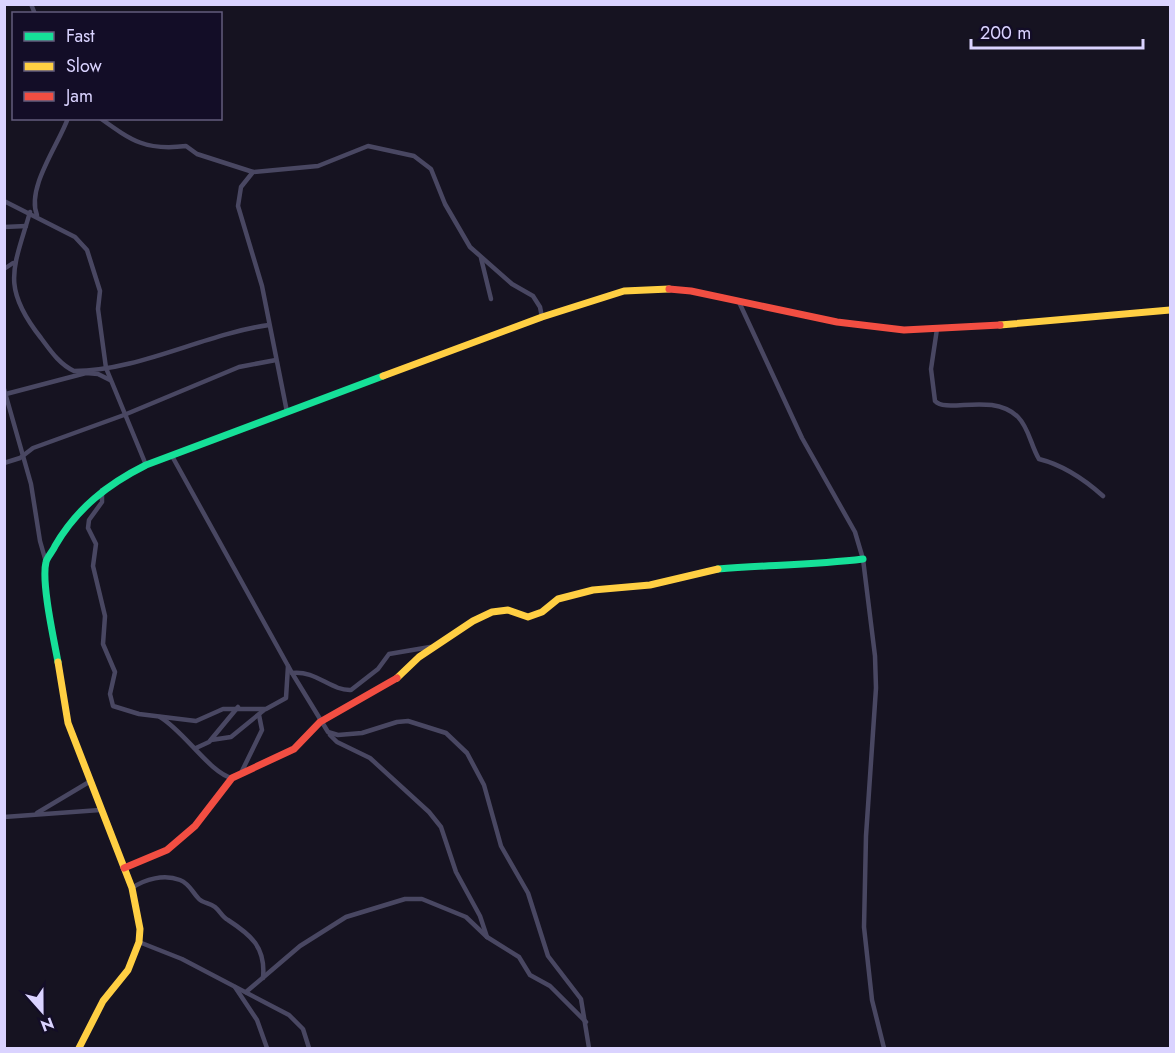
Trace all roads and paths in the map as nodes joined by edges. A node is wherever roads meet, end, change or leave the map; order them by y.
1 (67, 120) edge
2 (103, 120) edge
3 (253, 172) junction
4 (4, 201) edge
5 (30, 212) junction
6 (37, 215) junction
7 (26, 226) junction
8 (4, 227) edge
9 (481, 258) junction
10 (14, 263) junction
11 (4, 269) edge
12 (491, 298) dead end
13 (739, 302) junction
14 (1170, 310) edge
15 (542, 317) junction
16 (269, 325) junction
17 (937, 329) junction
18 (276, 360) junction
19 (106, 368) junction
20 (110, 380) junction
21 (5, 391) edge
22 (287, 412) junction
23 (124, 416) junction
24 (23, 456) junction
25 (172, 456) junction
26 (4, 463) edge
27 (146, 465) junction
28 (102, 490) junction
29 (1103, 496) dead end
30 (863, 559) junction
31 (46, 562) junction
32 (442, 644) junction
33 (288, 666) junction
34 (292, 673) junction
35 (238, 707) junction
36 (266, 708) junction
37 (259, 715) junction
38 (158, 716) junction
39 (320, 722) junction
40 (330, 735) junction
41 (211, 740) junction
42 (195, 748) junction
43 (242, 771) junction
44 (232, 778) junction
45 (89, 782) junction
46 (99, 810) junction
47 (37, 814) junction
48 (4, 817) edge
49 (124, 868) junction
50 (132, 888) junction
51 (487, 937) junction
52 (139, 942) junction
53 (263, 978) junction
54 (235, 987) junction
55 (246, 992) junction
56 (587, 1022) junction
57 (79, 1048) edge
58 (267, 1048) edge
59 (309, 1048) edge
60 (588, 1048) edge
61 (884, 1048) edge

1 - 6 street
2 - 3 street
3 - 9 street
3 - 16 street
4 - 5 street
5 - 6 street
5 - 7 street
6 - 19 street
7 - 8 street
7 - 10 street
9 - 12 street
9 - 15 street
10 - 11 street
10 - 19 street
13 - 15 street
13 - 17 street
13 - 30 street
14 - 17 street
15 - 22 street
16 - 18 street
16 - 19 street
17 - 29 street
18 - 22 street
18 - 23 street
19 - 20 street
20 - 21 street
20 - 23 street
21 - 24 street
22 - 25 street
23 - 24 street
23 - 27 street
24 - 26 street
24 - 31 street
25 - 27 street
25 - 33 street
27 - 28 street
28 - 31 street
28 - 38 street
30 - 32 street
30 - 61 street
31 - 45 street
32 - 34 street
32 - 39 street
33 - 34 street
33 - 36 street
34 - 39 street
35 - 36 street
35 - 38 street
35 - 41 street
36 - 37 street
37 - 41 street
37 - 43 street
38 - 42 street
39 - 40 street
39 - 43 street
40 - 51 street
40 - 56 street
41 - 42 street
42 - 44 street
43 - 44 street
44 - 49 street
45 - 46 street
45 - 47 street
46 - 47 street
46 - 49 street
47 - 48 street
49 - 50 street
50 - 52 street
50 - 53 street
51 - 53 street
51 - 56 street
52 - 54 street
52 - 57 street
53 - 55 street
54 - 55 street
54 - 58 street
55 - 59 street
56 - 60 street

